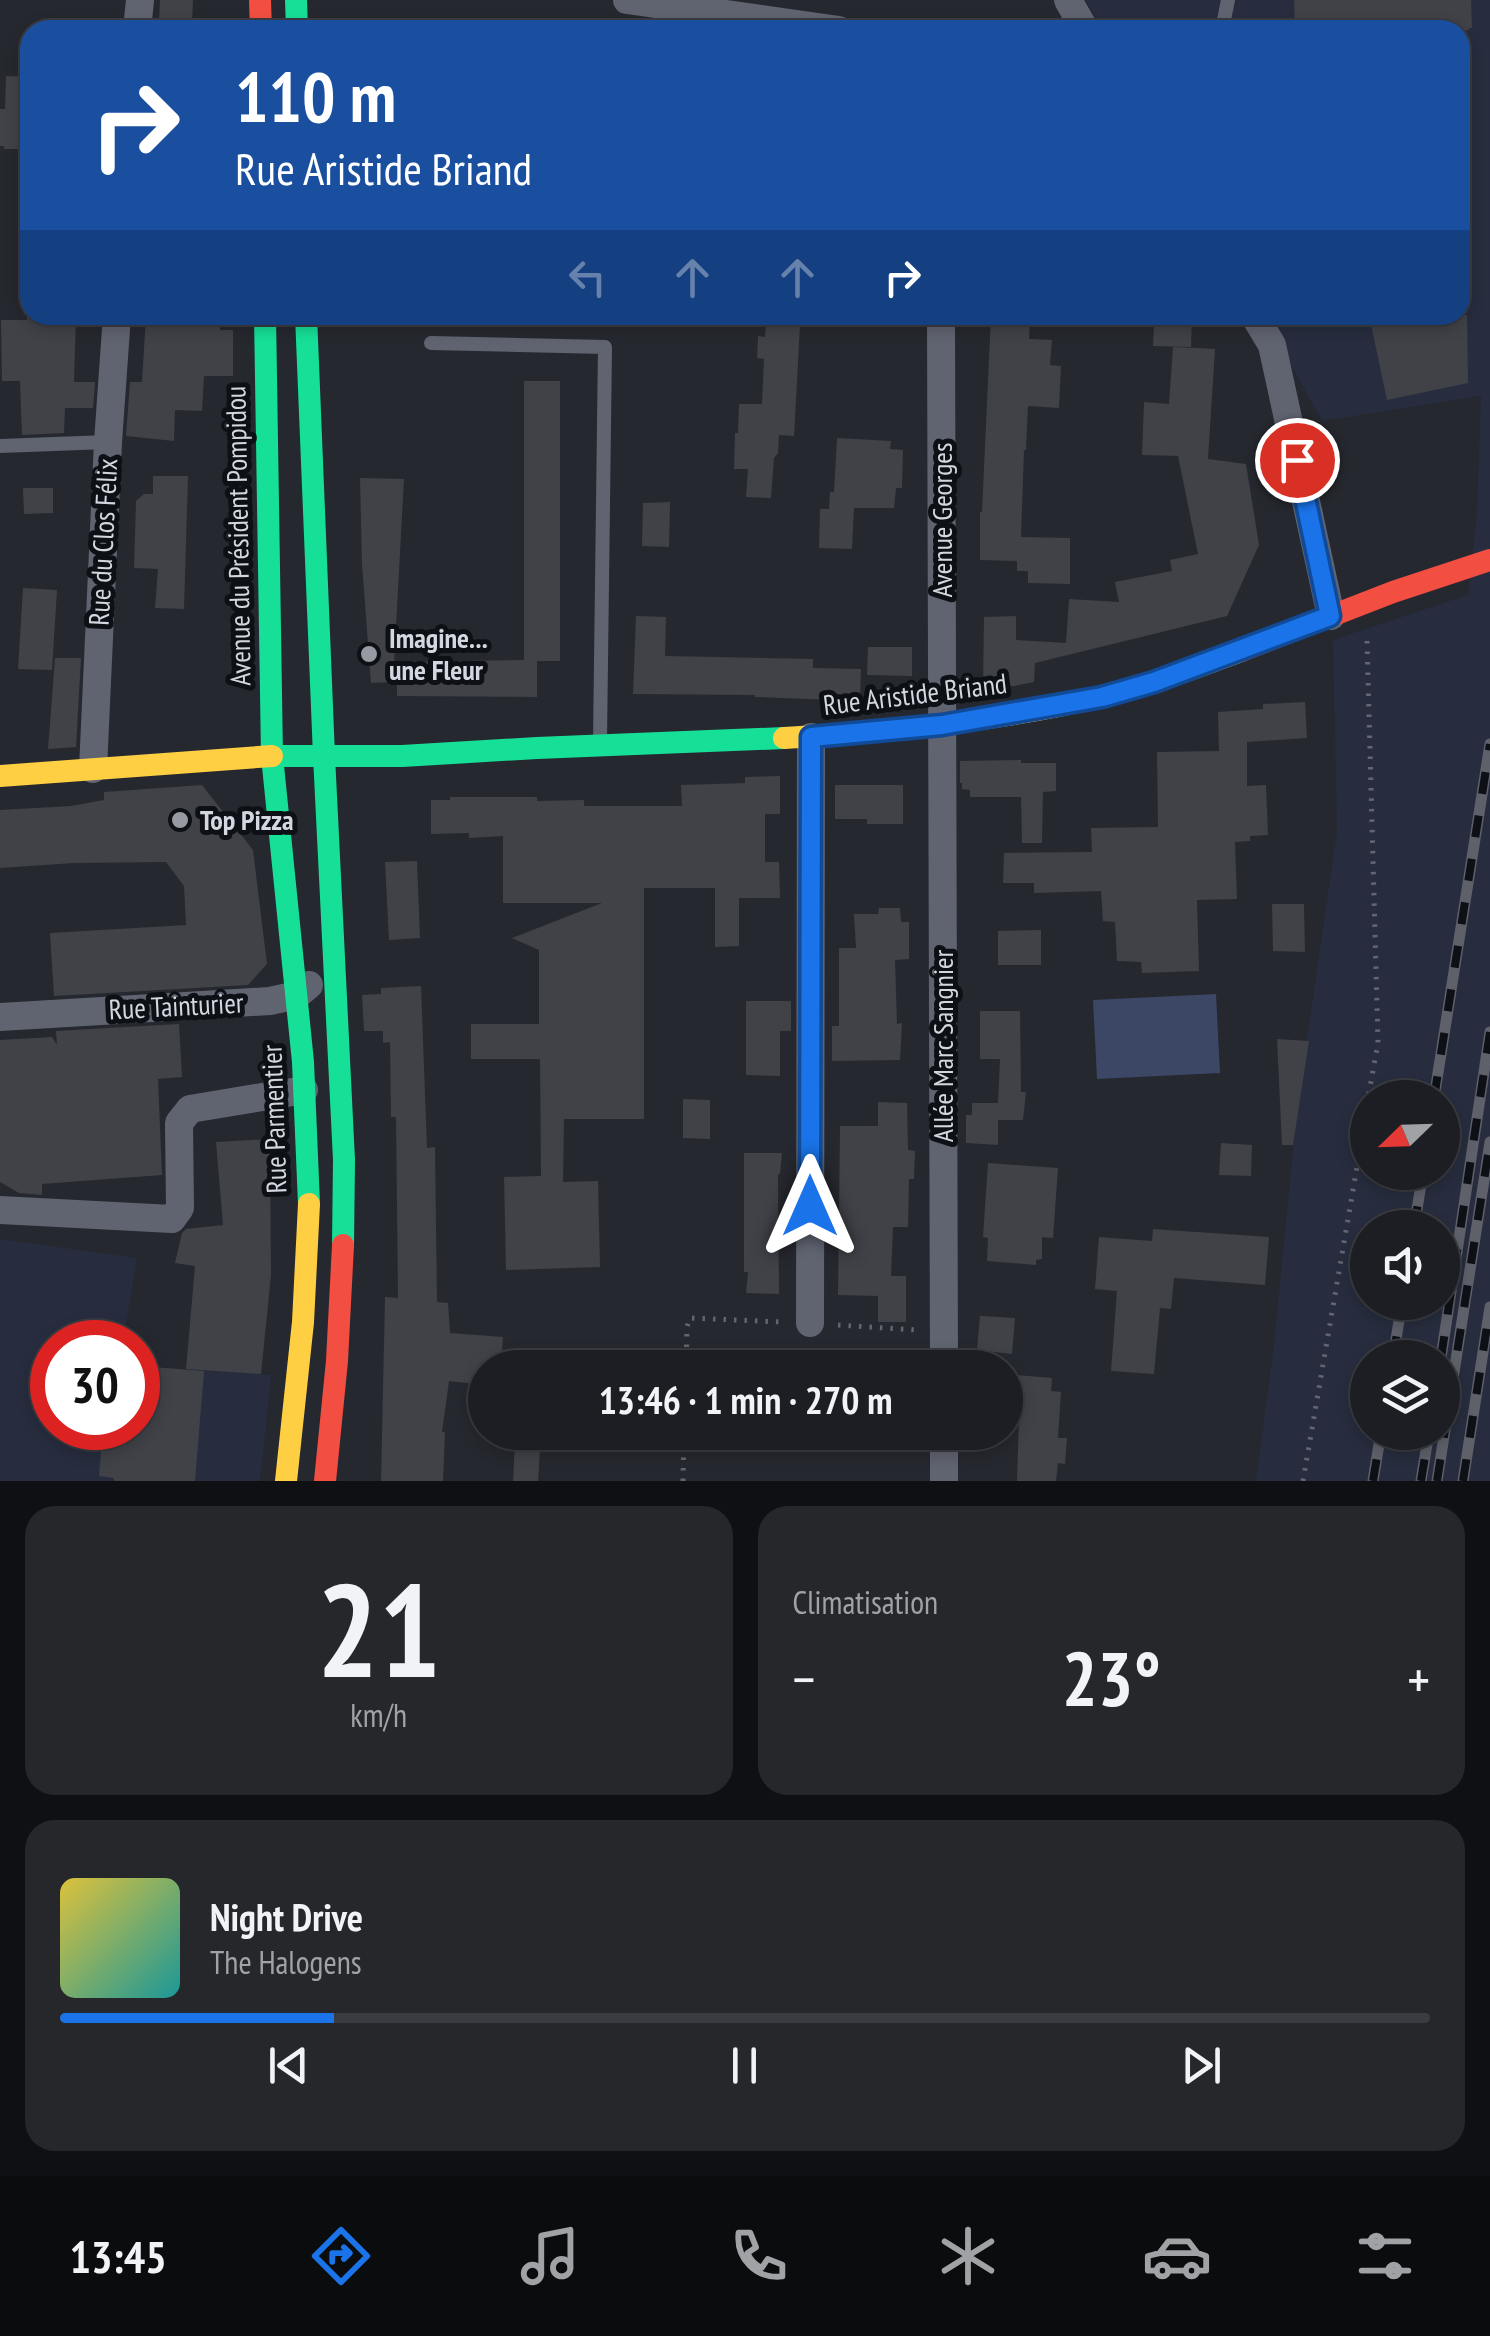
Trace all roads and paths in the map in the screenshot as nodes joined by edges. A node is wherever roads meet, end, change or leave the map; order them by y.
1 (628, 0) edge
2 (769, 20) edge
3 (116, 325) edge
4 (265, 325) edge
5 (306, 325) edge
6 (942, 325) edge
7 (1260, 325) edge
8 (1269, 325) edge
9 (431, 343) dead end
10 (1272, 345) junction
11 (108, 442) junction
12 (0, 446) edge
13 (267, 452) junction
14 (1490, 560) edge
15 (292, 575) dead end
16 (1366, 602) junction
17 (1330, 616) junction
18 (296, 716) dead end
19 (942, 725) junction
20 (811, 737) junction
21 (600, 746) junction
22 (272, 756) junction
23 (324, 756) junction
24 (376, 758) junction
25 (93, 770) junction
26 (0, 776) edge
27 (300, 802) dead end
28 (328, 816) junction
29 (305, 832) dead end
30 (317, 976) junction
31 (0, 1017) edge
32 (1371, 1080) edge
33 (304, 1090) junction
34 (1353, 1190) edge
35 (0, 1210) edge
36 (810, 1324) dead end
37 (944, 1350) edge
38 (684, 1450) edge
39 (944, 1450) edge
40 (286, 1481) edge
41 (325, 1481) edge
42 (683, 1481) edge
43 (944, 1481) edge
44 (1303, 1481) edge

1 - 2 street
3 - 11 street, Rue du Clos Félix
4 - 13 main road, Avenue du Président Pompidou
5 - 23 main road
6 - 19 street, Avenue Georges
7 - 10 street
8 - 10 lane
9 - 21 lane
10 - 17 street
11 - 12 lane
11 - 25 street, Rue du Clos Félix
13 - 15 main road
13 - 22 main road, Avenue du Président Pompidou
14 - 16 main road, Rue Aristide Briand
16 - 17 main road, Rue Aristide Briand
16 - 32 path
17 - 19 main road, Rue Aristide Briand
18 - 23 main road
19 - 20 main road, Rue Aristide Briand
19 - 37 street, Allée Marc Sangnier
20 - 21 main road, Rue Aristide Briand
20 - 36 street
21 - 24 main road, Rue Aristide Briand
22 - 23 main road, Rue Aristide Briand
22 - 25 main road
22 - 27 main road
22 - 30 main road, Rue Parmentier
23 - 24 main road, Rue Aristide Briand
23 - 28 main road, Rue Parmentier
24 - 28 main road
25 - 26 main road
28 - 30 main road, Rue Parmentier
29 - 30 main road
30 - 31 street, Rue Tainturier
30 - 33 main road, Rue Parmentier
30 - 41 main road
33 - 35 street
33 - 40 main road, Rue Parmentier
34 - 44 path
38 - 42 path
39 - 43 street

